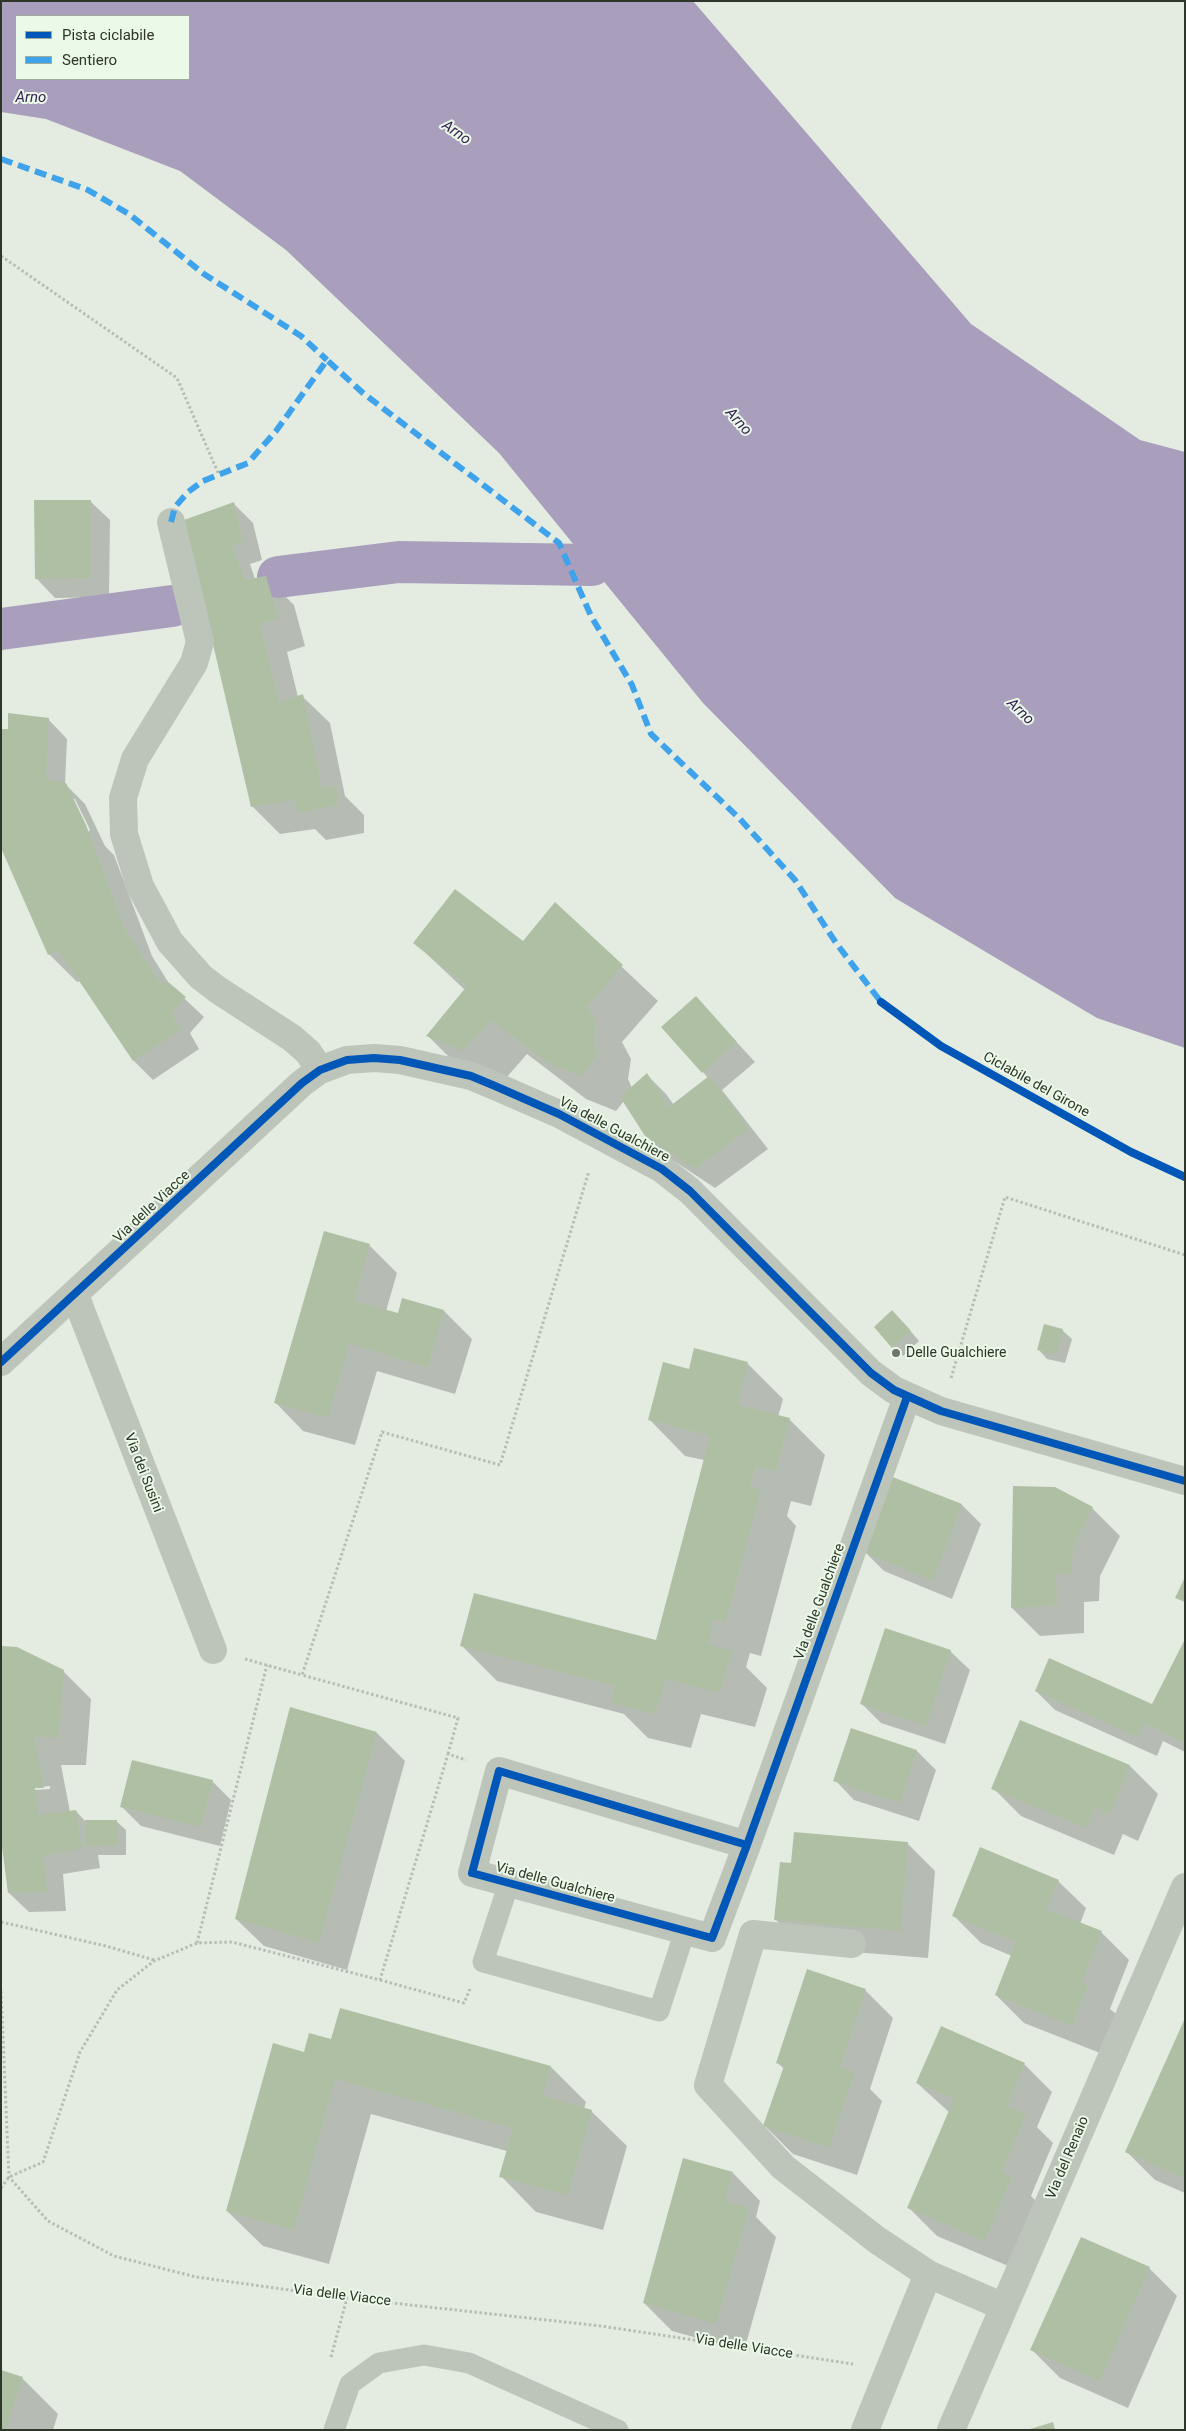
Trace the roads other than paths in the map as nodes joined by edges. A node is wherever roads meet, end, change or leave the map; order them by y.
1 (171, 522) dead end
2 (320, 1070) junction
3 (75, 1295) junction
4 (1, 1362) edge
5 (908, 1397) junction
6 (1185, 1481) edge
7 (213, 1650) road end
8 (747, 1845) junction
9 (509, 1883) junction
10 (1185, 1887) edge
11 (685, 1931) junction
12 (852, 1944) dead end
13 (928, 2274) junction
14 (1004, 2307) junction
15 (334, 2430) edge
16 (618, 2430) edge
17 (865, 2430) edge
18 (951, 2430) edge

1 - 2 street
2 - 3 street, Via delle Viacce
2 - 5 street, Via delle Gualchiere
3 - 4 street, Via delle Viacce
3 - 7 street, Via dei Susini
5 - 6 street, Via delle Gualchiere
5 - 8 street, Via delle Gualchiere
8 - 9 street, Via delle Gualchiere
8 - 11 street, Via delle Gualchiere
9 - 11 street, Via delle Gualchiere
9 - 11 lane
10 - 14 street, Via del Renaio
12 - 13 street
13 - 14 street
13 - 17 street
14 - 18 street, Via del Renaio
15 - 16 lane

